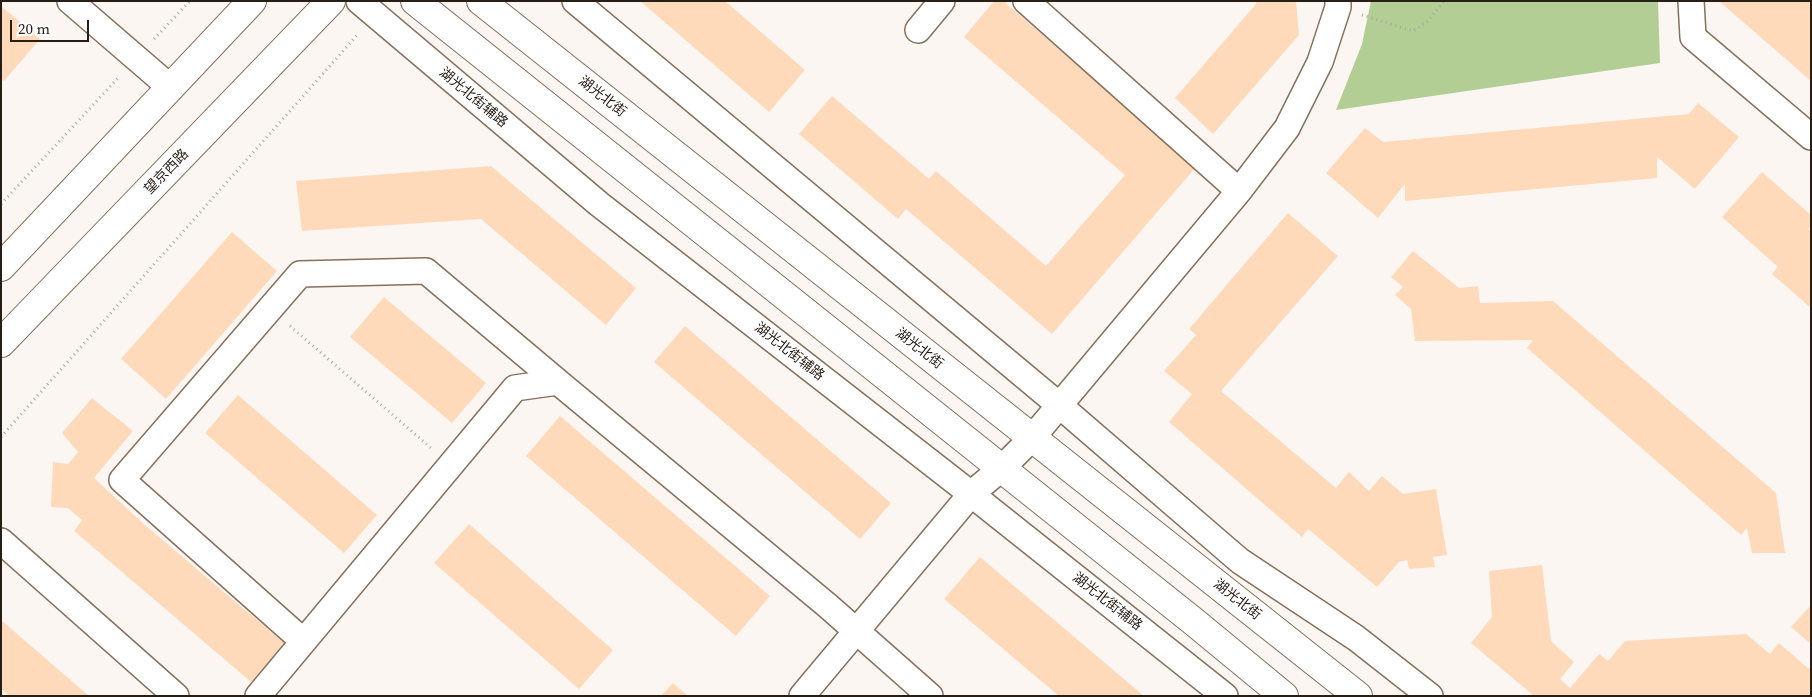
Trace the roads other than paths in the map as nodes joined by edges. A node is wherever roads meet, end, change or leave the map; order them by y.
1 (70, 1) edge
2 (252, 1) edge
3 (331, 1) edge
4 (415, 1) edge
5 (481, 1) edge
6 (574, 1) edge
7 (942, 1) edge
8 (1026, 1) edge
9 (1691, 1) edge
10 (1338, 4) edge
11 (367, 8) edge
12 (918, 30) dead end
13 (171, 88) junction
14 (1811, 137) edge
15 (1239, 191) junction
16 (1, 267) edge
17 (1, 342) edge
18 (558, 382) junction
19 (1059, 405) junction
20 (1032, 438) junction
21 (1002, 468) junction
22 (971, 494) junction
23 (1, 541) edge
24 (857, 631) junction
25 (303, 641) junction
26 (176, 696) edge
27 (258, 696) edge
28 (802, 696) edge
29 (930, 696) edge
30 (1225, 696) edge
31 (1284, 696) edge
32 (1358, 696) edge
33 (1430, 696) edge

1 - 13 street
2 - 13 street
3 - 17 street, 望京西路
4 - 21 street
5 - 20 street, 湖光北街
6 - 19 street
7 - 12 street
8 - 15 street
9 - 14 street
10 - 15 street
11 - 22 street, 湖光北街辅路
13 - 16 street
15 - 19 street
18 - 24 street
18 - 25 street
18 - 25 street
19 - 20 street
19 - 33 street
20 - 21 street
20 - 32 street, 湖光北街
21 - 22 street
21 - 31 street
22 - 24 street
22 - 30 street, 湖光北街辅路
23 - 26 street
24 - 28 street
24 - 29 street
25 - 27 street

